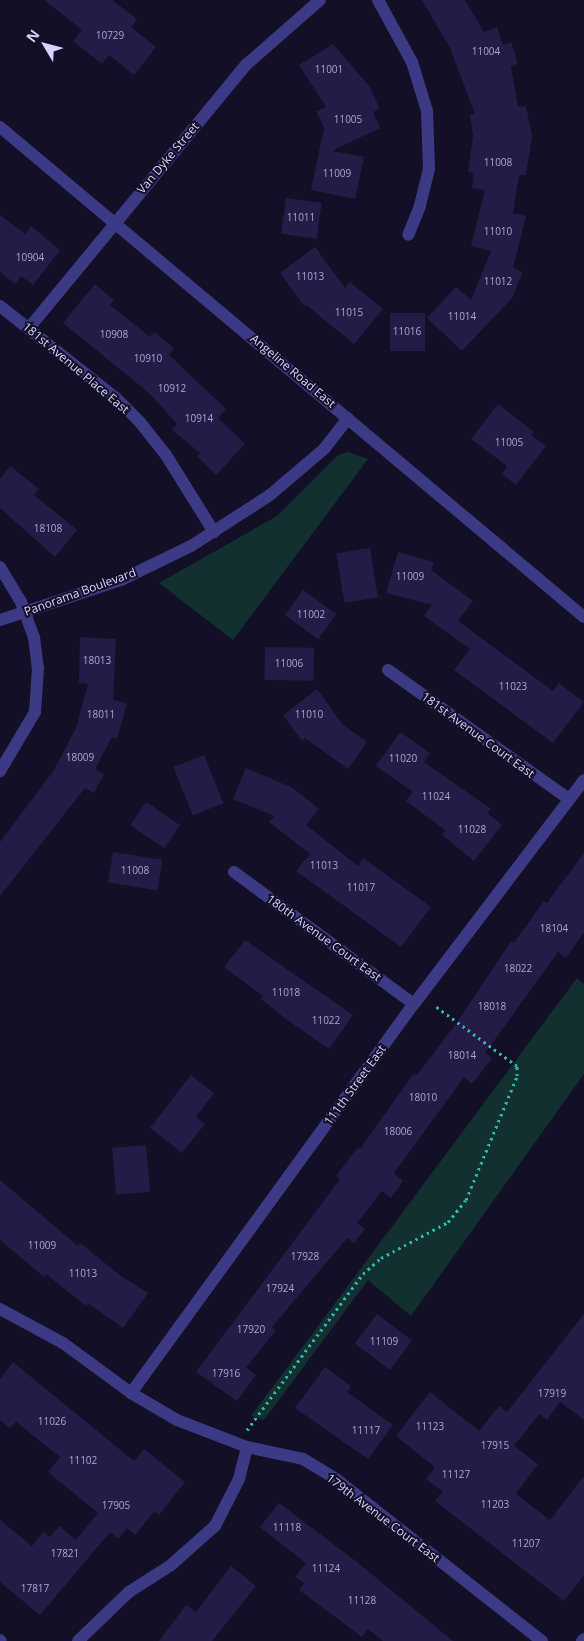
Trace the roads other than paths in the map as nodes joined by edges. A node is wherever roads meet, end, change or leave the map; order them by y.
1 (320, 0) edge
2 (378, 0) edge
3 (0, 127) edge
4 (115, 223) junction
5 (408, 235) dead end
6 (0, 306) edge
7 (29, 328) junction
8 (348, 418) junction
9 (214, 532) junction
10 (0, 567) edge
11 (24, 612) junction
12 (584, 617) edge
13 (0, 620) edge
14 (388, 670) dead end
15 (0, 771) edge
16 (584, 780) edge
17 (569, 799) junction
18 (234, 872) dead end
19 (417, 1000) junction
20 (0, 1309) edge
21 (131, 1393) junction
22 (242, 1445) junction
23 (78, 1641) edge
24 (542, 1641) edge

1 - 4 street, Van Dyke Street
2 - 5 street
3 - 4 street, Angeline Road East
4 - 7 street, Van Dyke Street
4 - 8 street, Angeline Road East
6 - 7 street, 181st Avenue Place East
7 - 9 street, 181st Avenue Place East
8 - 9 street, Panorama Boulevard
8 - 12 street, Angeline Road East
9 - 11 street, Panorama Boulevard
10 - 11 street
11 - 13 street, Panorama Boulevard
11 - 15 street
14 - 17 street, 181st Avenue Court East
16 - 17 street, 111th Street East
17 - 19 street, 111th Street East
18 - 19 street, 180th Avenue Court East
19 - 21 street, 111th Street East
20 - 21 street, 179th Avenue Court East
21 - 22 street, 179th Avenue Court East
22 - 23 street
22 - 24 street, 179th Avenue Court East

